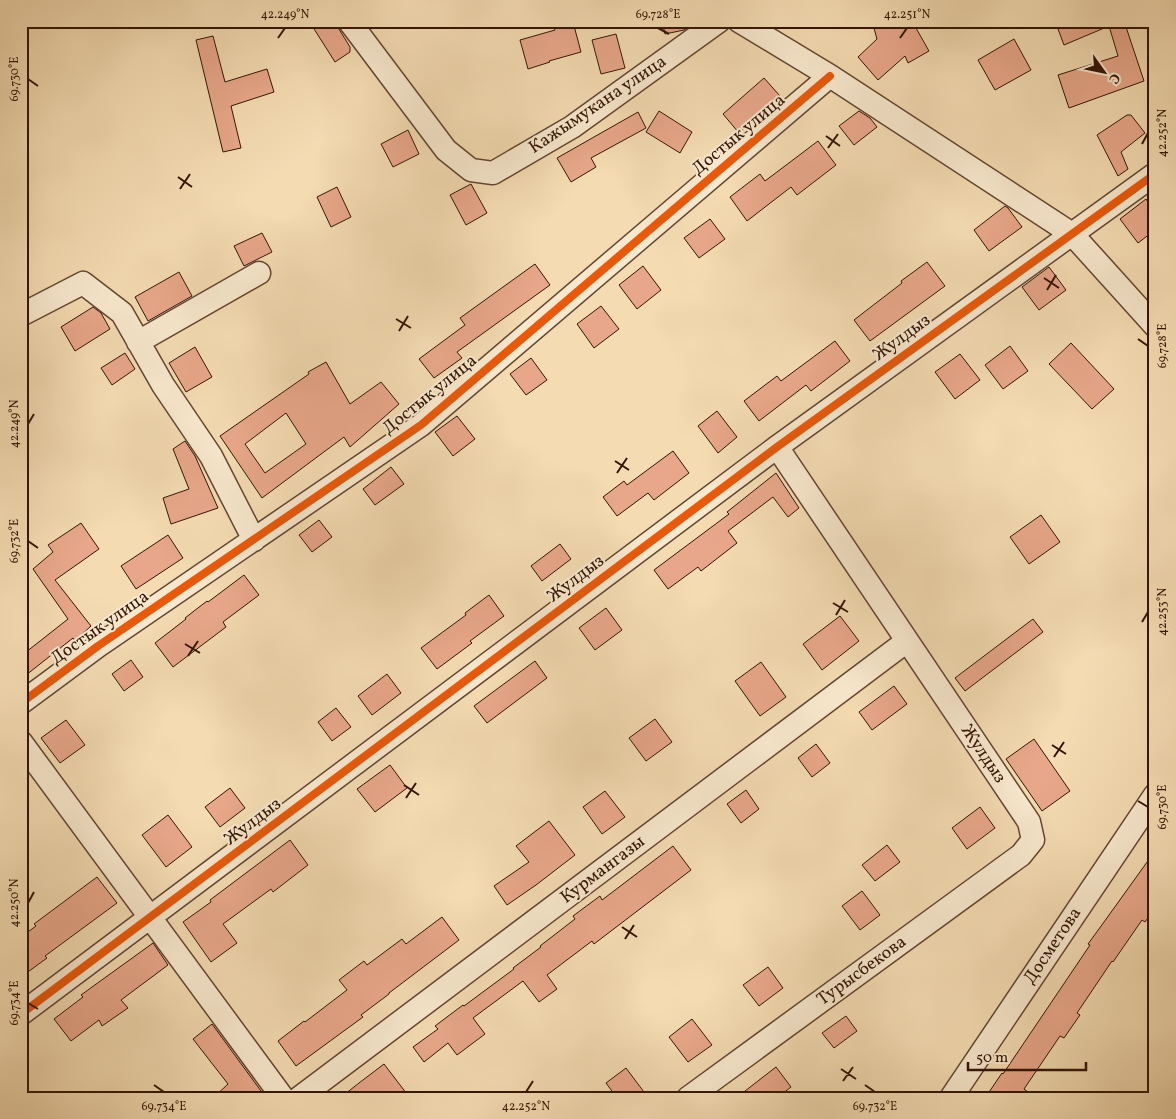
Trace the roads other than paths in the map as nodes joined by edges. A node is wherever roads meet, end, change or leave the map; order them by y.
1 (349, 21) edge
2 (719, 21) edge
3 (739, 21) edge
4 (830, 76) junction
5 (1155, 174) edge
6 (1072, 234) junction
7 (259, 273) dead end
8 (21, 315) edge
9 (1155, 326) edge
10 (138, 342) junction
11 (777, 447) junction
12 (254, 540) junction
13 (907, 641) junction
14 (21, 703) edge
15 (21, 742) edge
16 (1155, 795) edge
17 (1032, 840) joint
18 (150, 917) junction
19 (21, 1014) edge
20 (283, 1098) edge
21 (299, 1098) edge
22 (688, 1098) edge
23 (951, 1098) edge

1 - 2 street, Кажымукана улица
3 - 4 street
4 - 6 street
4 - 12 street, Достык улица
5 - 6 street, Жулдыз
6 - 9 street
6 - 11 street, Жулдыз
7 - 10 street
8 - 10 street
10 - 12 street
11 - 13 street, Жулдыз
11 - 18 street, Жулдыз
12 - 14 street, Достык улица
13 - 17 street, Жулдыз
13 - 21 street, Курмангазы
15 - 18 street
16 - 23 street, Досметова
17 - 22 street, Турысбекова
18 - 19 street, Жулдыз
18 - 20 street

